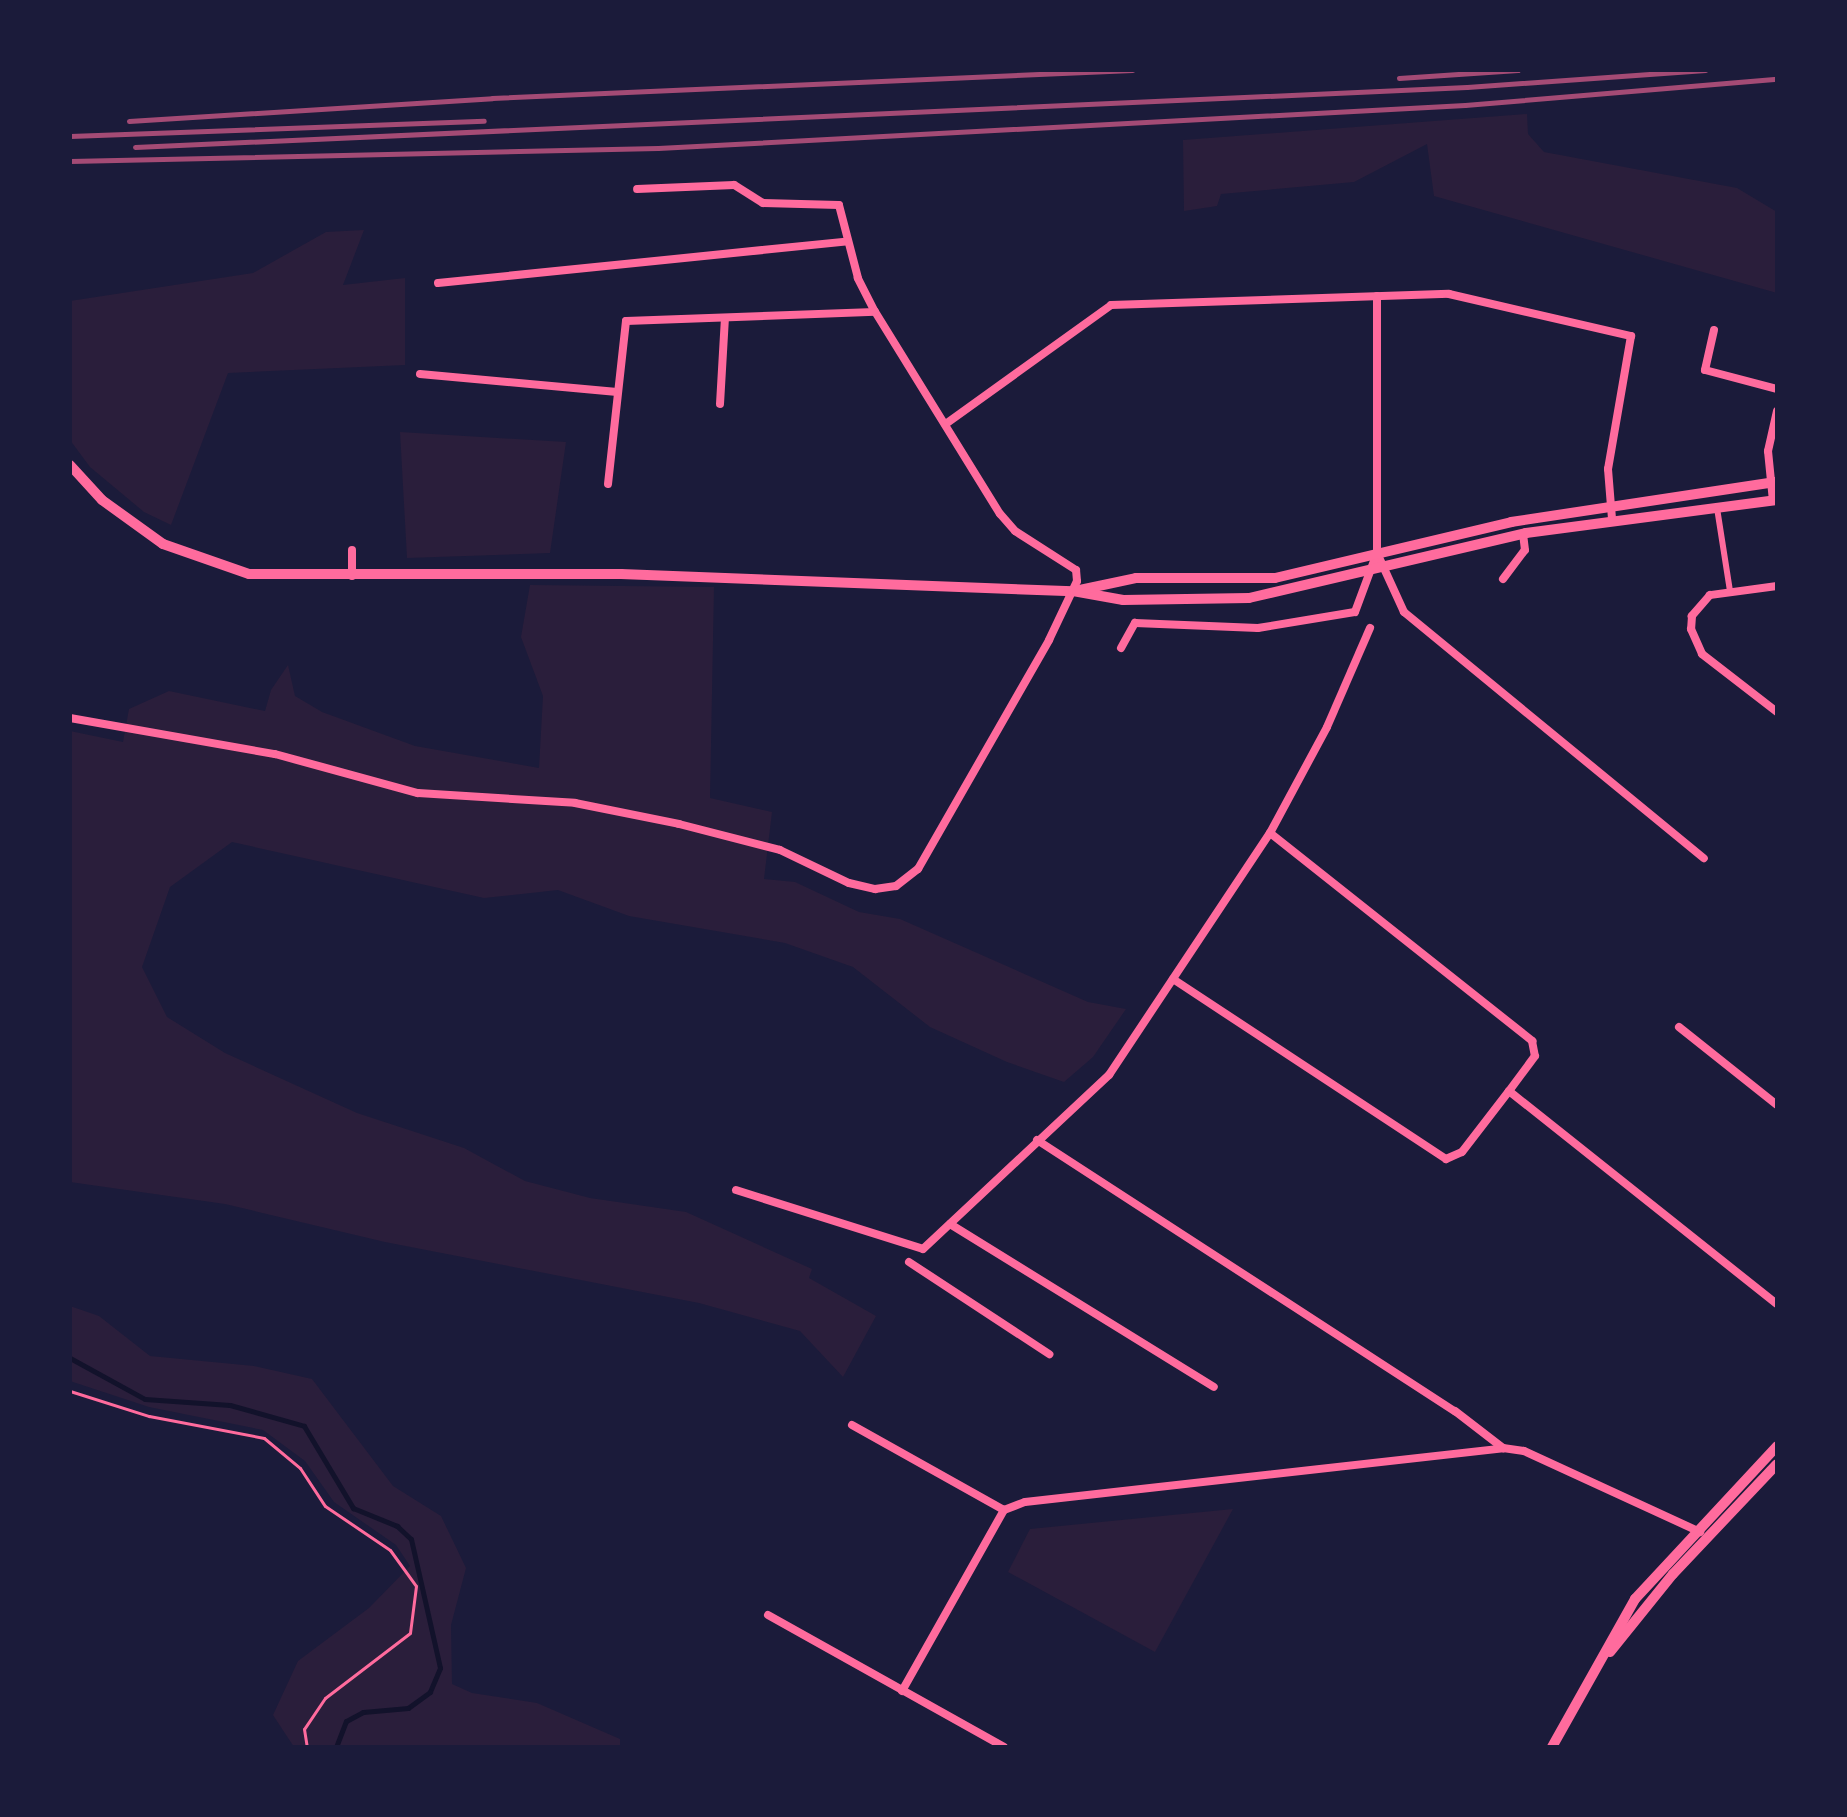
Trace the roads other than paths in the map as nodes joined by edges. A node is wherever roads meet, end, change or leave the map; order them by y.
1 (637, 189) dead end
2 (848, 241) junction
3 (438, 283) dead end
4 (1377, 296) junction
5 (875, 312) junction
6 (725, 318) junction
7 (1714, 330) dead end
8 (420, 374) dead end
9 (1777, 389) edge
10 (617, 392) junction
11 (720, 404) dead end
12 (1777, 411) edge
13 (947, 423) junction
14 (70, 465) edge
15 (1774, 483) edge
16 (608, 484) dead end
17 (1775, 500) edge
18 (1610, 505) junction
19 (1717, 507) junction
20 (1612, 519) junction
21 (1523, 533) junction
22 (352, 550) dead end
23 (1377, 553) junction
24 (1387, 567) junction
25 (1369, 571) junction
26 (352, 577) junction
27 (1503, 579) dead end
28 (1777, 586) edge
29 (1073, 591) junction
30 (1730, 591) junction
31 (1370, 628) dead end
32 (1121, 648) dead end
33 (1777, 712) edge
34 (70, 718) edge
35 (1270, 833) junction
36 (1704, 858) dead end
37 (1173, 979) junction
38 (1679, 1027) dead end
39 (1509, 1091) junction
40 (1777, 1105) edge
41 (1037, 1140) junction
42 (736, 1190) dead end
43 (950, 1224) junction
44 (909, 1262) dead end
45 (1777, 1304) edge
46 (1049, 1354) dead end
47 (1214, 1387) dead end
48 (852, 1425) dead end
49 (1777, 1446) edge
50 (1503, 1448) junction
51 (1777, 1464) edge
52 (1004, 1510) junction
53 (1695, 1529) junction
54 (1708, 1536) junction
55 (768, 1615) dead end
56 (1603, 1658) junction
57 (902, 1691) junction
58 (1004, 1747) edge
59 (1552, 1747) edge

1 - 2 street
2 - 3 street
2 - 5 street
4 - 13 street
4 - 18 street
4 - 23 street
5 - 6 street
5 - 13 street
6 - 10 street
6 - 11 street
7 - 9 street
8 - 10 street
10 - 16 street
12 - 15 street
13 - 29 street
14 - 26 street
15 - 17 street
15 - 18 street
17 - 19 street
18 - 20 street
18 - 23 street
19 - 20 street
19 - 30 street
20 - 21 street
21 - 24 street
21 - 27 street
22 - 26 street
23 - 24 street
23 - 25 street
23 - 29 street
24 - 25 street
24 - 36 street
25 - 29 street
25 - 32 street
26 - 29 street
28 - 30 street
29 - 34 street
30 - 33 street
31 - 35 street
35 - 37 street
35 - 39 street
37 - 39 street
37 - 41 street
38 - 40 street
39 - 45 street
41 - 43 street
41 - 50 street
42 - 43 street
43 - 47 street
44 - 46 street
48 - 52 street
49 - 53 street
50 - 52 street
50 - 53 street
51 - 54 street
52 - 57 street
53 - 54 street
53 - 56 street
54 - 56 street
55 - 57 street
56 - 59 street
57 - 58 street

